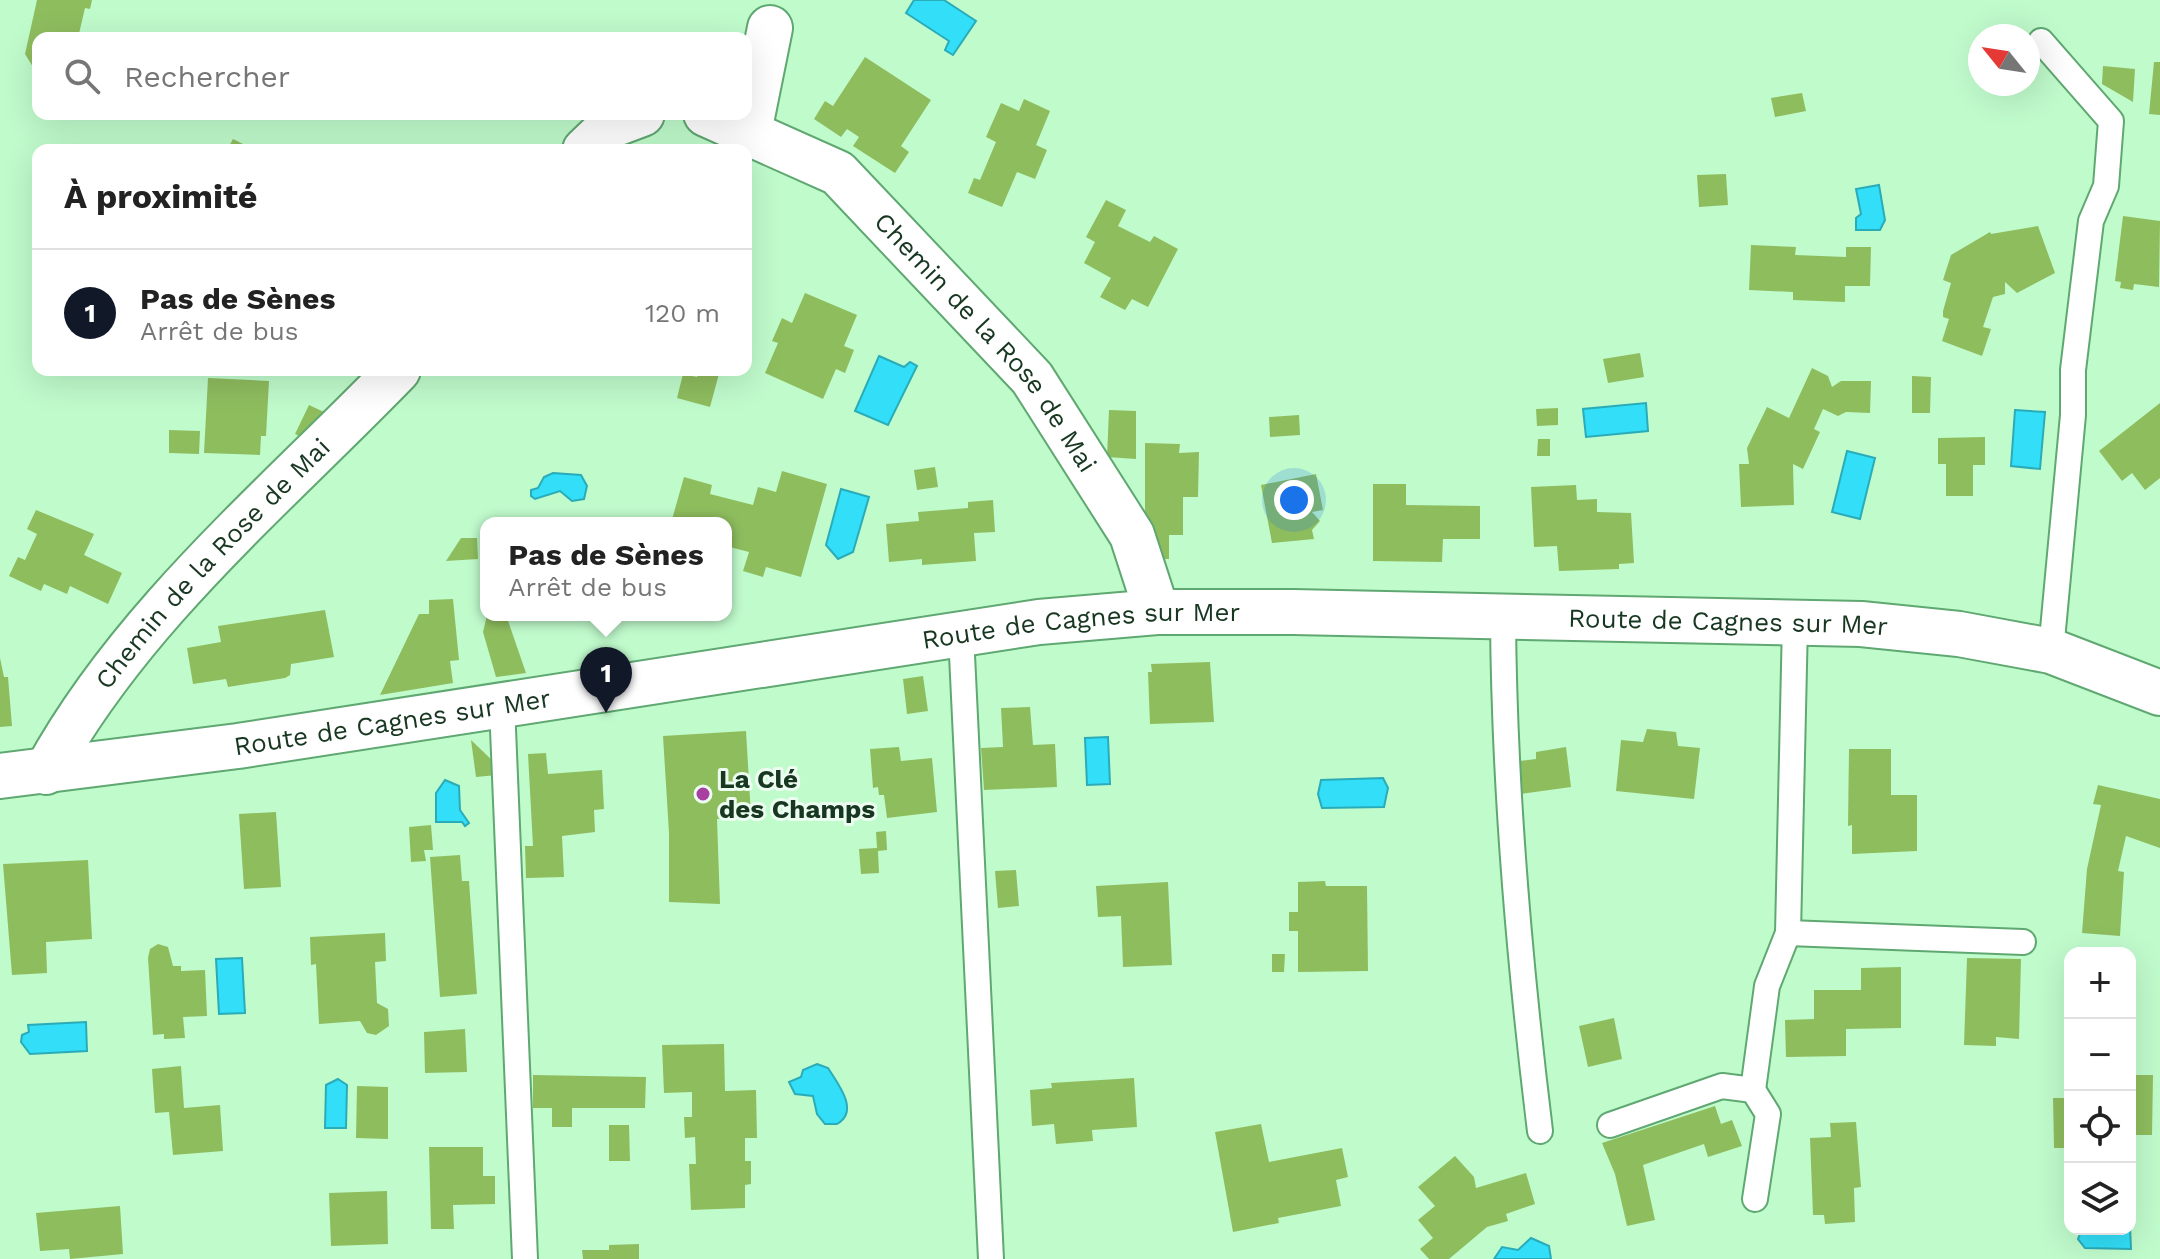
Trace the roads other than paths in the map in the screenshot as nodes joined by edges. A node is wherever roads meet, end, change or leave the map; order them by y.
1 (770, 28) dead end
2 (2041, 41) dead end
3 (752, 117) edge
4 (626, 120) edge
5 (720, 120) edge
6 (751, 120) edge
7 (749, 132) junction
8 (591, 144) edge
9 (392, 376) edge
10 (1157, 612) junction
11 (1503, 616) junction
12 (1795, 622) junction
13 (961, 634) junction
14 (2051, 651) junction
15 (2160, 693) edge
16 (502, 705) junction
17 (46, 772) junction
18 (0, 776) edge
19 (1788, 933) junction
20 (2023, 942) dead end
21 (1753, 1090) junction
22 (1610, 1125) dead end
23 (1540, 1131) dead end
24 (1755, 1199) dead end
25 (525, 1259) edge
26 (991, 1259) edge

1 - 3 main road
2 - 14 lane
4 - 8 main road
5 - 7 main road, Chemin de la Rose de Mai
6 - 7 main road
7 - 10 main road, Chemin de la Rose de Mai
9 - 17 main road, Chemin de la Rose de Mai
10 - 11 main road, Route de Cagnes sur Mer
10 - 13 main road, Route de Cagnes sur Mer
11 - 12 main road, Route de Cagnes sur Mer
11 - 23 lane
12 - 14 main road, Route de Cagnes sur Mer
12 - 19 lane
13 - 16 main road, Route de Cagnes sur Mer
13 - 26 lane
14 - 15 main road, Route de Cagnes sur Mer
16 - 17 main road, Route de Cagnes sur Mer
16 - 25 lane
17 - 18 main road, Route de Cagnes sur Mer
19 - 20 lane
19 - 21 lane
21 - 22 lane
21 - 24 lane

